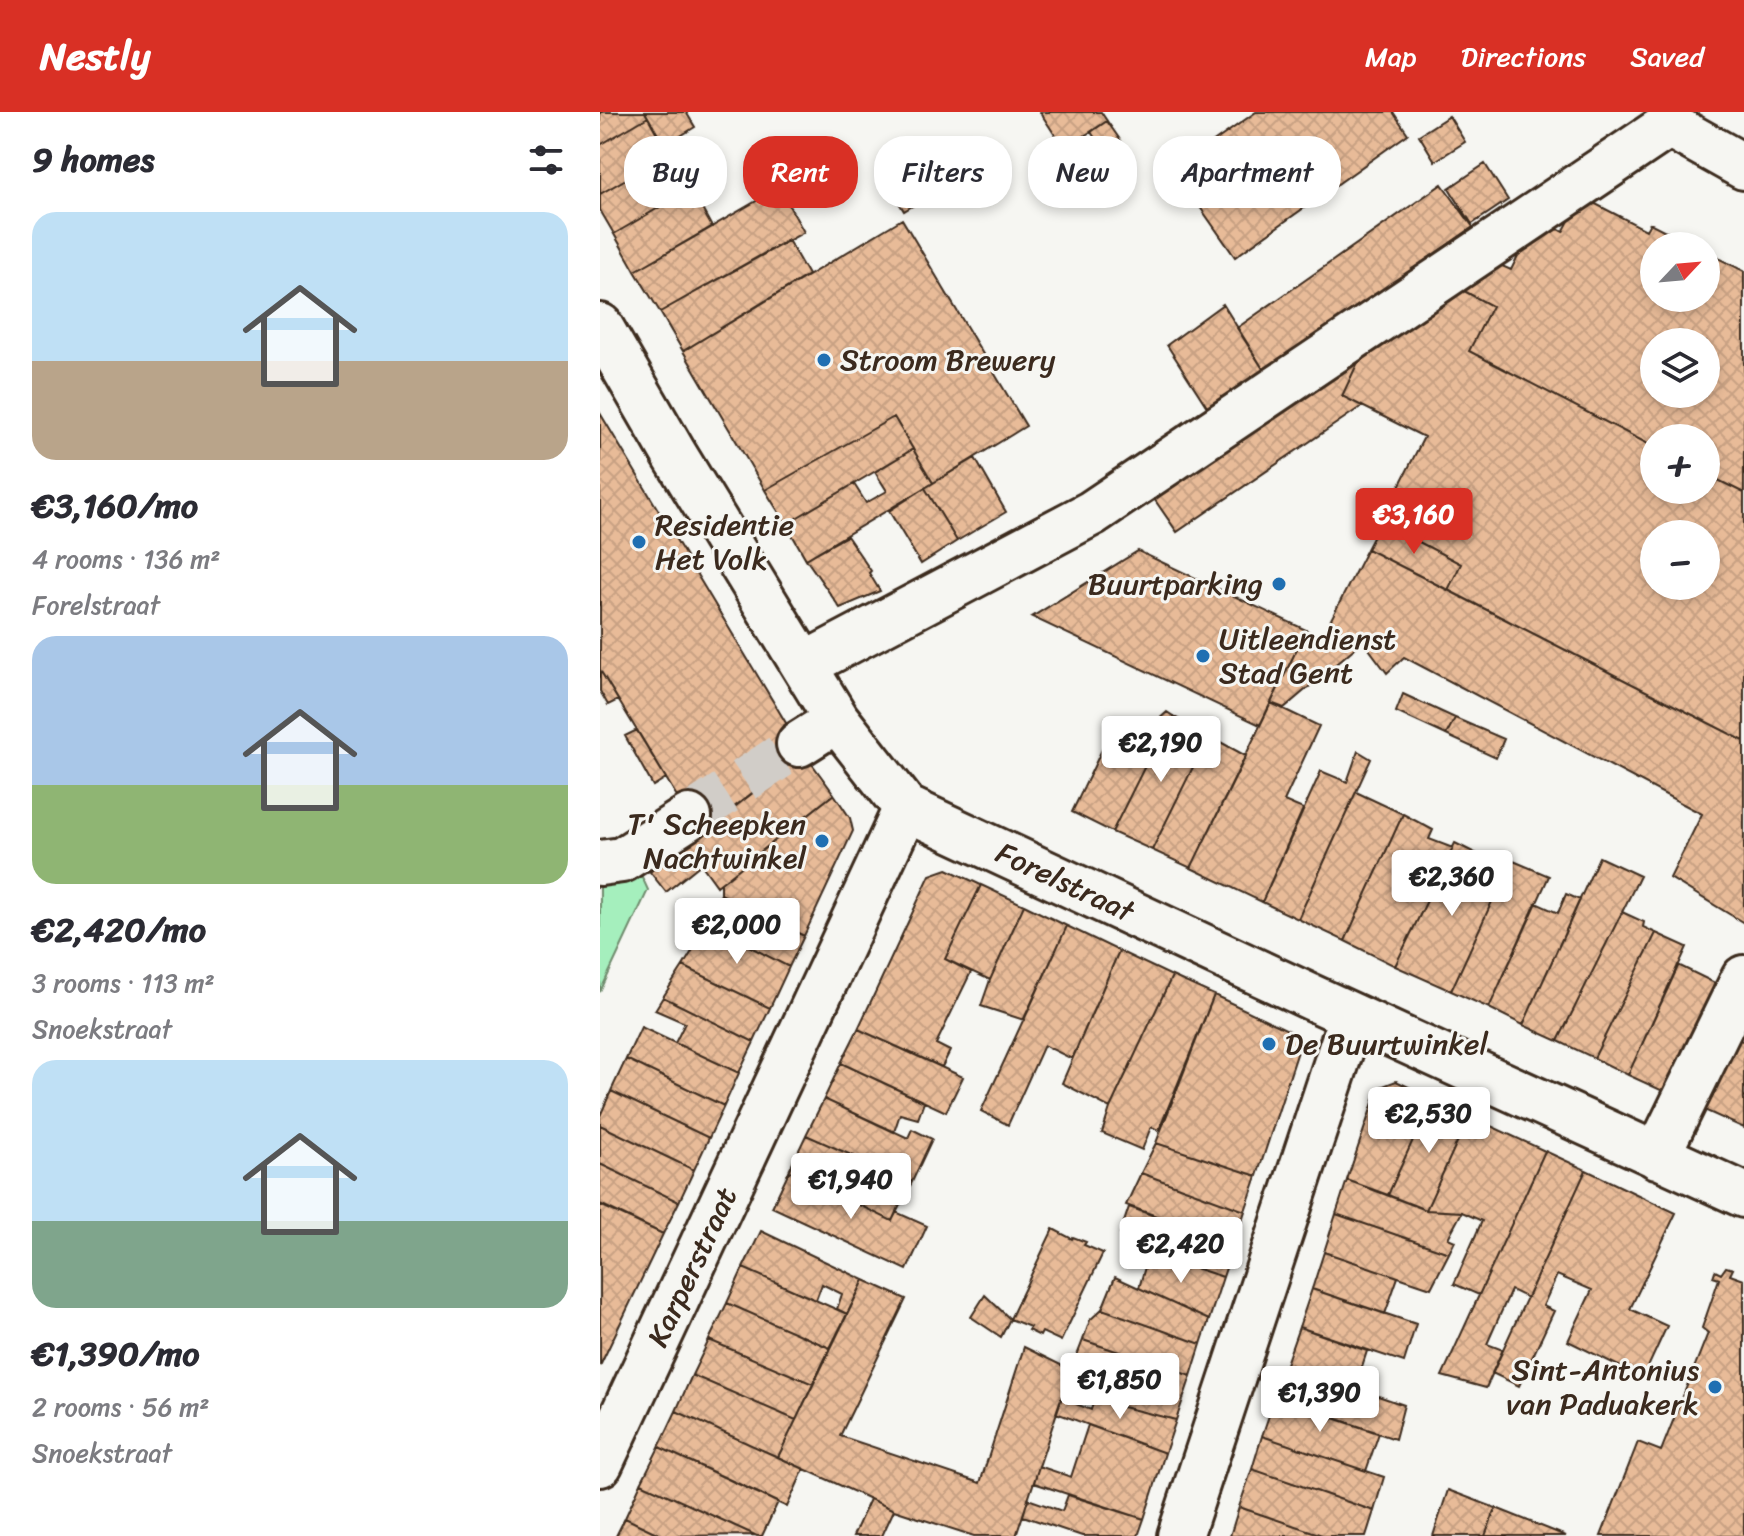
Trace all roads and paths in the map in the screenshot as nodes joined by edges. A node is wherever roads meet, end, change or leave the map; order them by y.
1 (1744, 167) edge
2 (600, 326) edge
3 (804, 665) junction
4 (837, 720) junction
5 (799, 744) tunnel mouth
6 (906, 808) junction
7 (689, 817) tunnel mouth
8 (600, 863) edge
9 (1744, 978) edge
10 (1352, 1016) junction
11 (1657, 1156) junction
12 (1744, 1195) edge
13 (600, 1464) edge
14 (1180, 1536) edge

1 - 3 street
2 - 3 street, Forelstraat
3 - 4 street, Forelstraat
4 - 5 street
4 - 6 street, Forelstraat
6 - 10 street, Forelstraat
6 - 13 street, Karperstraat
7 - 8 street
9 - 11 street
10 - 11 street, Forelstraat
10 - 14 street
11 - 12 street, Forelstraat

